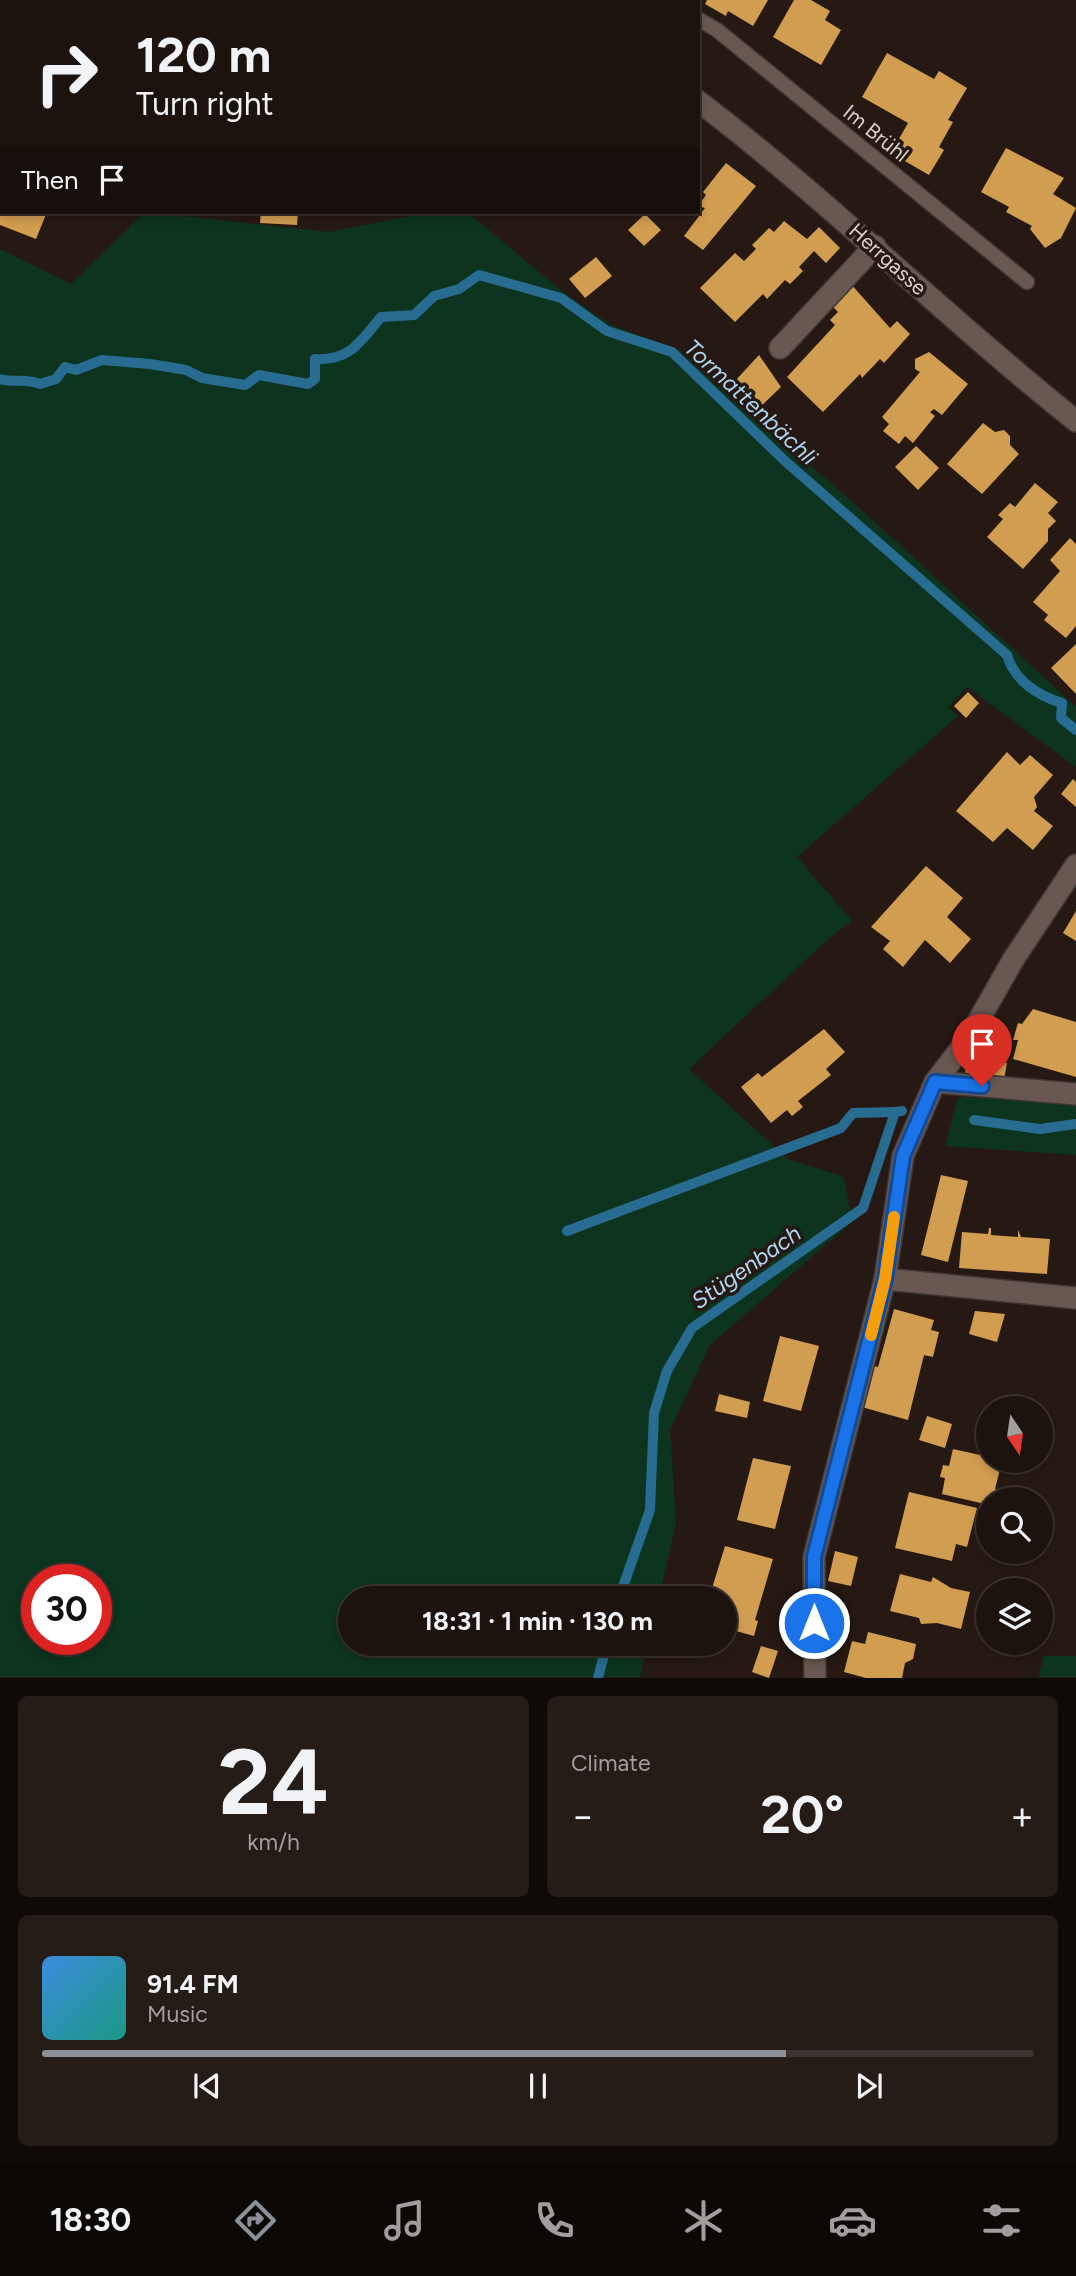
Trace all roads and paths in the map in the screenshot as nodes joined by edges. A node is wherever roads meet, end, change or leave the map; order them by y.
1 (700, 20) edge
2 (700, 103) edge
3 (874, 246) junction
4 (1027, 282) dead end
5 (780, 348) dead end
6 (1076, 421) edge
7 (1076, 865) edge
8 (935, 1082) junction
9 (1076, 1094) edge
10 (885, 1279) junction
11 (1076, 1298) edge
12 (815, 1678) edge

1 - 4 lane, Im Brühl
2 - 3 street, Herrgasse
3 - 5 street
3 - 6 street, Herrgasse
7 - 8 street
8 - 9 street
8 - 10 street
10 - 11 street
10 - 12 street

